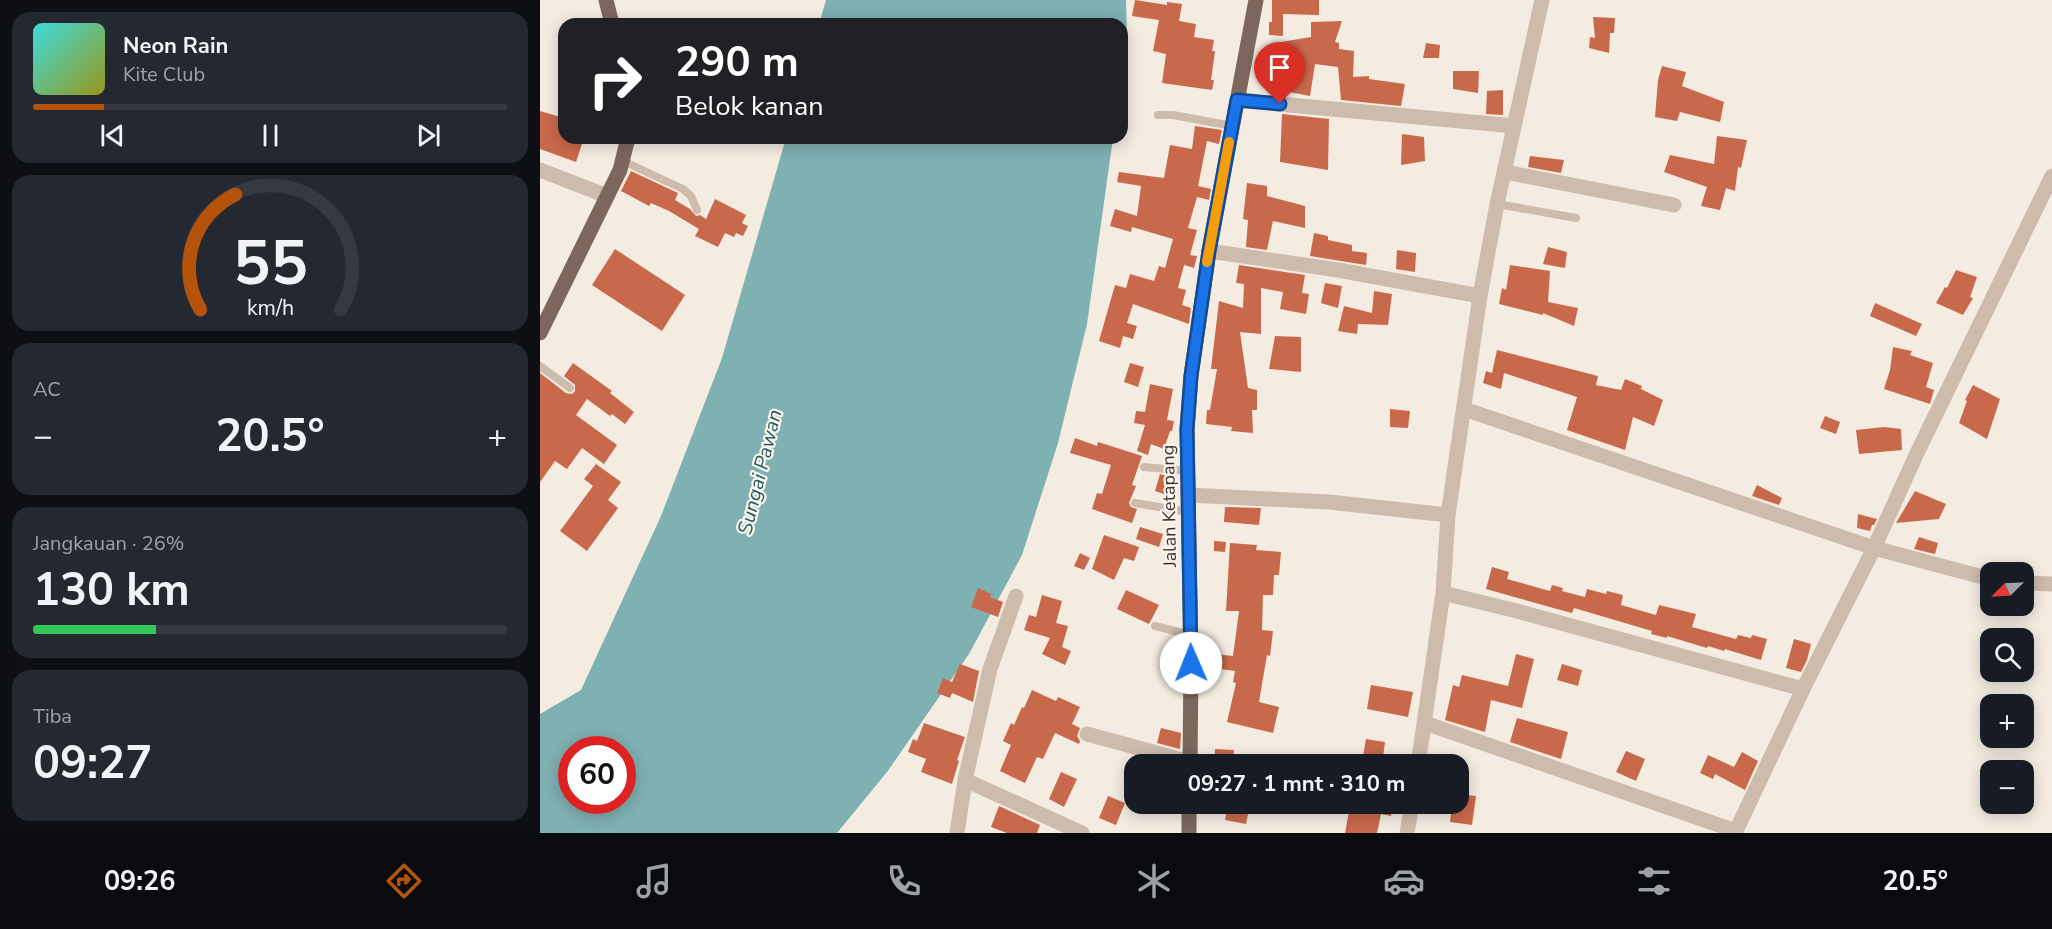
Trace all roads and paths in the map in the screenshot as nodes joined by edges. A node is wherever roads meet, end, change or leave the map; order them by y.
1 (606, 0) edge
2 (1256, 0) edge
3 (1542, 0) edge
4 (610, 18) edge
5 (1237, 100) junction
6 (1158, 115) dead end
7 (1232, 126) junction
8 (1514, 126) junction
9 (627, 144) edge
10 (623, 161) junction
11 (540, 170) edge
12 (1505, 172) junction
13 (2052, 176) edge
14 (607, 196) junction
15 (1497, 204) junction
16 (1674, 205) dead end
17 (698, 210) dead end
18 (1576, 218) dead end
19 (1209, 251) junction
20 (1480, 296) junction
21 (540, 333) edge
22 (540, 366) edge
23 (570, 388) dead end
24 (1464, 410) junction
25 (1144, 467) dead end
26 (1188, 471) junction
27 (1189, 495) junction
28 (1135, 503) dead end
29 (1190, 512) junction
30 (1448, 515) junction
31 (1874, 548) junction
32 (1980, 576) edge
33 (2034, 583) edge
34 (2052, 584) edge
35 (1443, 593) junction
36 (1016, 596) dead end
37 (1155, 626) dead end
38 (1191, 634) junction
39 (1803, 689) junction
40 (1425, 723) junction
41 (1087, 734) dead end
42 (1156, 754) edge
43 (1190, 754) edge
44 (1420, 754) edge
45 (965, 780) junction
46 (1189, 814) edge
47 (1410, 814) edge
48 (1735, 832) edge
49 (957, 833) edge
50 (1082, 833) edge
51 (1189, 833) edge
52 (1407, 833) edge

1 - 4 main road
2 - 5 main road, Jalan Ketapang
3 - 8 street
5 - 7 main road, Jalan Ketapang
5 - 8 street
6 - 7 lane
7 - 19 main road, Jalan Ketapang
8 - 12 street
9 - 10 main road
10 - 14 main road
10 - 17 lane
11 - 14 street
12 - 15 street
12 - 16 street
13 - 31 street
14 - 21 main road
15 - 18 lane
15 - 20 street
19 - 20 street
19 - 26 main road, Jalan Ketapang
20 - 24 street
22 - 23 lane
24 - 30 street
24 - 31 street
25 - 26 lane
26 - 27 main road, Jalan Ketapang
27 - 29 main road, Jalan Ketapang
27 - 30 street
28 - 29 lane
29 - 38 main road, Jalan Ketapang
30 - 35 street
31 - 32 street
31 - 39 street
33 - 34 street
35 - 39 street
35 - 40 street
36 - 45 street
37 - 38 lane
38 - 43 main road, Jalan Ketapang
39 - 48 street
40 - 44 street
40 - 48 street
41 - 42 street
45 - 49 street
45 - 50 street
46 - 51 main road
47 - 52 street

